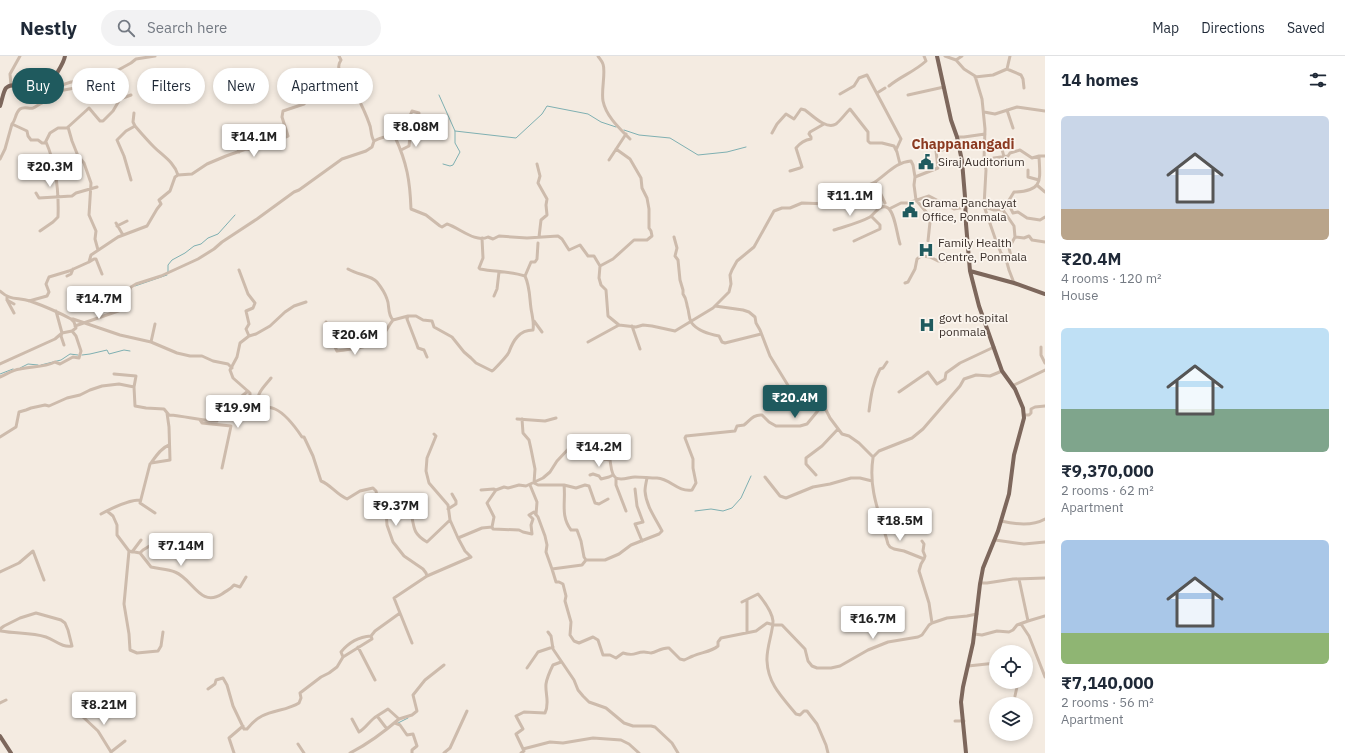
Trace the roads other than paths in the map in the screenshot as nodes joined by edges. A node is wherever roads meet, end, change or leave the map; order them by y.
1 (20, 56) edge
2 (65, 56) edge
3 (155, 56) edge
4 (339, 56) edge
5 (598, 56) edge
6 (924, 56) edge
7 (937, 56) edge
8 (945, 56) edge
9 (962, 56) edge
10 (1010, 56) edge
11 (956, 60) junction
12 (60, 68) edge
13 (338, 68) edge
14 (1007, 68) junction
15 (976, 77) junction
16 (64, 84) edge
17 (11, 85) joint
18 (889, 86) dead end
19 (944, 87) junction
20 (885, 88) dead end
21 (1024, 88) dead end
22 (877, 92) junction
23 (840, 94) dead end
24 (908, 94) dead end
25 (132, 95) dead end
26 (41, 104) edge
27 (304, 104) edge
28 (361, 104) edge
29 (0, 106) edge
30 (1007, 110) junction
31 (1045, 111) edge
32 (984, 112) junction
33 (134, 113) dead end
34 (12, 124) junction
35 (824, 124) junction
36 (135, 126) junction
37 (417, 126) dead end
38 (68, 127) junction
39 (1013, 128) dead end
40 (772, 133) dead end
41 (626, 134) junction
42 (985, 134) junction
43 (957, 137) junction
44 (630, 139) dead end
45 (374, 140) junction
46 (46, 142) junction
47 (236, 143) dead end
48 (959, 147) junction
49 (616, 149) junction
50 (1002, 149) dead end
51 (401, 150) junction
52 (896, 150) junction
53 (239, 152) junction
54 (1004, 156) junction
55 (1038, 156) junction
56 (1045, 156) edge
57 (0, 158) edge
58 (609, 160) dead end
59 (985, 162) junction
60 (537, 164) dead end
61 (900, 164) junction
62 (1028, 170) dead end
63 (790, 171) dead end
64 (178, 175) junction
65 (915, 177) junction
66 (130, 180) dead end
67 (1039, 180) junction
68 (875, 182) junction
69 (1038, 186) junction
70 (97, 187) dead end
71 (91, 189) junction
72 (1045, 192) edge
73 (36, 193) dead end
74 (58, 196) junction
75 (916, 200) junction
76 (885, 203) dead end
77 (965, 206) junction
78 (1006, 206) junction
79 (985, 207) junction
80 (889, 209) junction
81 (1003, 210) junction
82 (871, 216) junction
83 (1045, 217) edge
84 (127, 221) dead end
85 (834, 230) dead end
86 (40, 231) dead end
87 (123, 235) junction
88 (538, 237) junction
89 (674, 237) dead end
90 (1016, 237) junction
91 (482, 238) junction
92 (928, 240) dead end
93 (854, 241) dead end
94 (1045, 242) edge
95 (538, 243) dead end
96 (900, 244) dead end
97 (98, 250) junction
98 (1006, 259) junction
99 (969, 260) junction
100 (89, 262) junction
101 (600, 266) junction
102 (73, 269) junction
103 (348, 269) dead end
104 (239, 270) dead end
105 (499, 272) junction
106 (970, 272) junction
107 (102, 274) dead end
108 (67, 276) dead end
109 (525, 276) junction
110 (1014, 283) junction
111 (905, 284) dead end
112 (0, 291) edge
113 (1045, 294) edge
114 (494, 296) dead end
115 (7, 299) junction
116 (29, 301) junction
117 (306, 302) dead end
118 (14, 304) dead end
119 (715, 306) junction
120 (56, 311) junction
121 (14, 313) dead end
122 (408, 316) junction
123 (71, 319) junction
124 (393, 320) junction
125 (534, 320) junction
126 (84, 322) junction
127 (326, 322) dead end
128 (691, 322) junction
129 (155, 324) dead end
130 (619, 325) junction
131 (75, 326) junction
132 (632, 326) junction
133 (72, 331) junction
134 (542, 332) dead end
135 (62, 333) junction
136 (761, 334) junction
137 (249, 336) junction
138 (151, 342) junction
139 (588, 342) dead end
140 (64, 345) dead end
141 (994, 347) junction
142 (1041, 347) dead end
143 (640, 348) dead end
144 (427, 357) dead end
145 (887, 362) dead end
146 (1045, 363) edge
147 (0, 364) edge
148 (232, 368) junction
149 (1045, 370) edge
150 (1002, 371) junction
151 (114, 374) dead end
152 (0, 377) edge
153 (270, 378) dead end
154 (1012, 386) junction
155 (134, 387) junction
156 (248, 391) dead end
157 (899, 392) dead end
158 (257, 399) junction
159 (1045, 406) edge
160 (821, 407) junction
161 (869, 411) dead end
162 (167, 412) junction
163 (1024, 415) junction
164 (556, 418) dead end
165 (199, 419) junction
166 (518, 419) dead end
167 (522, 419) junction
168 (838, 429) junction
169 (434, 434) dead end
170 (0, 437) edge
171 (169, 445) junction
172 (873, 458) dead end
173 (151, 463) junction
174 (222, 468) dead end
175 (590, 474) dead end
176 (613, 475) junction
177 (816, 475) dead end
178 (616, 478) junction
179 (647, 478) junction
180 (765, 478) dead end
181 (872, 481) junction
182 (534, 483) junction
183 (530, 485) junction
184 (564, 485) junction
185 (635, 489) dead end
186 (481, 490) dead end
187 (496, 490) junction
188 (452, 494) dead end
189 (608, 499) dead end
190 (140, 500) junction
191 (448, 509) junction
192 (106, 511) junction
193 (626, 511) dead end
194 (154, 513) dead end
195 (101, 514) dead end
196 (536, 515) junction
197 (412, 517) dead end
198 (1045, 519) edge
199 (450, 520) junction
200 (1001, 520) junction
201 (492, 527) junction
202 (164, 537) dead end
203 (458, 538) junction
204 (141, 540) dead end
205 (995, 540) junction
206 (642, 541) junction
207 (922, 542) dead end
208 (1045, 542) edge
209 (131, 551) junction
210 (140, 553) junction
211 (924, 559) junction
212 (586, 560) junction
213 (552, 569) junction
214 (0, 572) edge
215 (427, 576) junction
216 (246, 577) dead end
217 (1045, 578) edge
218 (1019, 579) junction
219 (44, 580) dead end
220 (980, 583) junction
221 (747, 600) junction
222 (742, 602) dead end
223 (400, 613) junction
224 (977, 614) junction
225 (1045, 616) edge
226 (1028, 621) junction
227 (932, 623) junction
228 (772, 624) junction
229 (1021, 624) junction
230 (0, 629) edge
231 (163, 632) dead end
232 (548, 632) dead end
233 (747, 632) junction
234 (974, 634) junction
235 (371, 636) junction
236 (412, 643) dead end
237 (358, 647) junction
238 (553, 647) junction
239 (342, 657) junction
240 (561, 662) junction
241 (989, 664) edge
242 (444, 665) dead end
243 (968, 666) junction
244 (527, 668) dead end
245 (1045, 677) edge
246 (375, 680) dead end
247 (208, 689) dead end
248 (1016, 689) edge
249 (1014, 696) dead end
250 (6, 700) dead end
251 (0, 703) edge
252 (80, 709) dead end
253 (467, 711) dead end
254 (377, 716) junction
255 (352, 719) dead end
256 (399, 719) junction
257 (954, 721) dead end
258 (964, 721) junction
259 (395, 723) junction
260 (243, 726) junction
261 (387, 729) junction
262 (0, 737) edge
263 (125, 741) dead end
264 (298, 744) dead end
265 (523, 749) junction
266 (111, 752) edge
267 (11, 753) edge
268 (235, 753) edge
269 (304, 753) edge
270 (350, 753) edge
271 (412, 753) edge
272 (444, 753) edge
273 (521, 753) edge
274 (639, 753) edge
275 (678, 753) edge
276 (828, 753) edge
277 (966, 753) edge

1 - 17 street
2 - 12 main road
3 - 16 street
4 - 13 street
5 - 41 street
6 - 18 street
7 - 19 main road
8 - 11 street
9 - 11 street
10 - 14 street
11 - 15 street
14 - 15 street
14 - 21 street
15 - 32 street
17 - 29 main road
19 - 24 street
19 - 43 main road
20 - 22 street
22 - 23 street
22 - 52 street
25 - 38 street
26 - 34 street
27 - 53 street
28 - 45 street
30 - 31 street
30 - 32 street
30 - 39 street
32 - 42 street
33 - 36 street
34 - 46 street
34 - 57 street
35 - 40 street
35 - 52 street
35 - 63 street
36 - 64 street
36 - 66 street
37 - 51 street
38 - 46 street
38 - 71 street
41 - 44 street
41 - 49 street
42 - 43 street
42 - 59 street
43 - 48 main road
45 - 51 street
45 - 126 street
46 - 74 street
47 - 53 street
48 - 65 street
48 - 77 main road
49 - 58 street
49 - 101 street
50 - 54 street
51 - 91 street
52 - 61 street
53 - 64 street
54 - 55 street
54 - 59 street
55 - 56 street
55 - 67 street
59 - 79 street
60 - 88 street
61 - 65 street
61 - 68 street
62 - 67 street
64 - 87 street
65 - 75 street
67 - 69 street
68 - 76 street
68 - 119 street
69 - 72 street
69 - 78 street
70 - 71 street
71 - 74 street
71 - 97 street
73 - 74 street
74 - 86 street
75 - 77 street
75 - 80 street
75 - 92 street
77 - 79 street
77 - 99 main road
78 - 81 street
78 - 83 street
79 - 81 street
79 - 98 street
80 - 82 street
80 - 96 street
81 - 90 street
82 - 85 street
82 - 93 street
84 - 87 street
87 - 97 street
88 - 91 street
88 - 101 street
89 - 128 street
90 - 94 street
90 - 98 street
91 - 105 street
95 - 109 street
97 - 100 street
98 - 110 street
99 - 106 main road
99 - 111 street
100 - 102 street
100 - 107 street
101 - 130 street
102 - 108 street
102 - 116 street
103 - 124 street
104 - 137 street
105 - 109 street
105 - 114 street
106 - 110 main road
106 - 141 main road
109 - 125 street
110 - 113 main road
112 - 115 street
115 - 116 street
115 - 118 street
115 - 121 street
116 - 120 street
117 - 137 street
119 - 128 street
119 - 136 street
120 - 123 street
120 - 135 street
122 - 124 street
122 - 125 street
122 - 144 street
123 - 126 street
123 - 131 street
124 - 127 street
125 - 134 street
126 - 131 street
126 - 138 street
128 - 132 street
128 - 136 street
129 - 138 street
130 - 132 street
130 - 139 street
131 - 133 street
132 - 143 street
133 - 135 street
133 - 152 street
135 - 140 street
135 - 147 street
136 - 160 street
137 - 148 street
138 - 148 street
141 - 150 main road
141 - 157 street
142 - 146 street
145 - 161 street
148 - 158 street
149 - 154 street
150 - 154 main road
150 - 168 street
151 - 155 street
153 - 158 street
154 - 163 main road
155 - 162 street
155 - 170 street
156 - 165 street
158 - 215 street
159 - 163 street
160 - 168 street
160 - 179 street
162 - 165 street
162 - 171 street
163 - 200 main road
164 - 167 street
165 - 174 street
166 - 167 street
167 - 182 street
168 - 177 street
169 - 191 street
171 - 173 street
171 - 173 street
172 - 181 street
173 - 190 street
175 - 176 street
176 - 178 street
176 - 182 street
178 - 179 street
178 - 193 street
179 - 206 street
180 - 181 street
181 - 211 street
182 - 183 street
182 - 184 street
183 - 187 street
183 - 196 street
184 - 189 street
184 - 212 street
185 - 206 street
186 - 187 street
187 - 201 street
188 - 191 street
190 - 192 street
190 - 194 street
191 - 199 street
192 - 195 street
192 - 209 street
196 - 201 street
196 - 213 street
197 - 199 street
198 - 200 street
199 - 203 street
200 - 205 main road
201 - 203 street
202 - 210 street
203 - 215 street
204 - 209 street
205 - 208 street
205 - 220 main road
206 - 212 street
207 - 211 street
209 - 210 street
209 - 231 street
210 - 216 street
211 - 227 street
212 - 213 street
213 - 233 street
214 - 219 street
215 - 223 street
217 - 218 street
218 - 220 street
218 - 226 street
220 - 224 main road
221 - 222 street
221 - 228 street
221 - 233 street
223 - 235 street
223 - 236 street
224 - 227 street
224 - 234 main road
225 - 226 street
226 - 229 street
227 - 228 street
228 - 233 street
228 - 276 street
229 - 234 street
229 - 245 street
230 - 230 street
232 - 238 street
234 - 243 main road
235 - 237 street
235 - 239 street
237 - 239 street
237 - 246 street
238 - 240 street
238 - 244 street
239 - 260 street
240 - 265 street
240 - 275 street
241 - 243 street
242 - 256 street
243 - 258 main road
247 - 260 street
248 - 249 street
250 - 251 street
252 - 266 street
253 - 272 street
254 - 255 street
254 - 256 street
254 - 261 street
256 - 259 street
257 - 258 street
258 - 277 main road
259 - 261 street
259 - 271 street
260 - 268 street
261 - 270 street
262 - 267 main road
263 - 266 street
264 - 269 street
265 - 273 street
265 - 274 street

